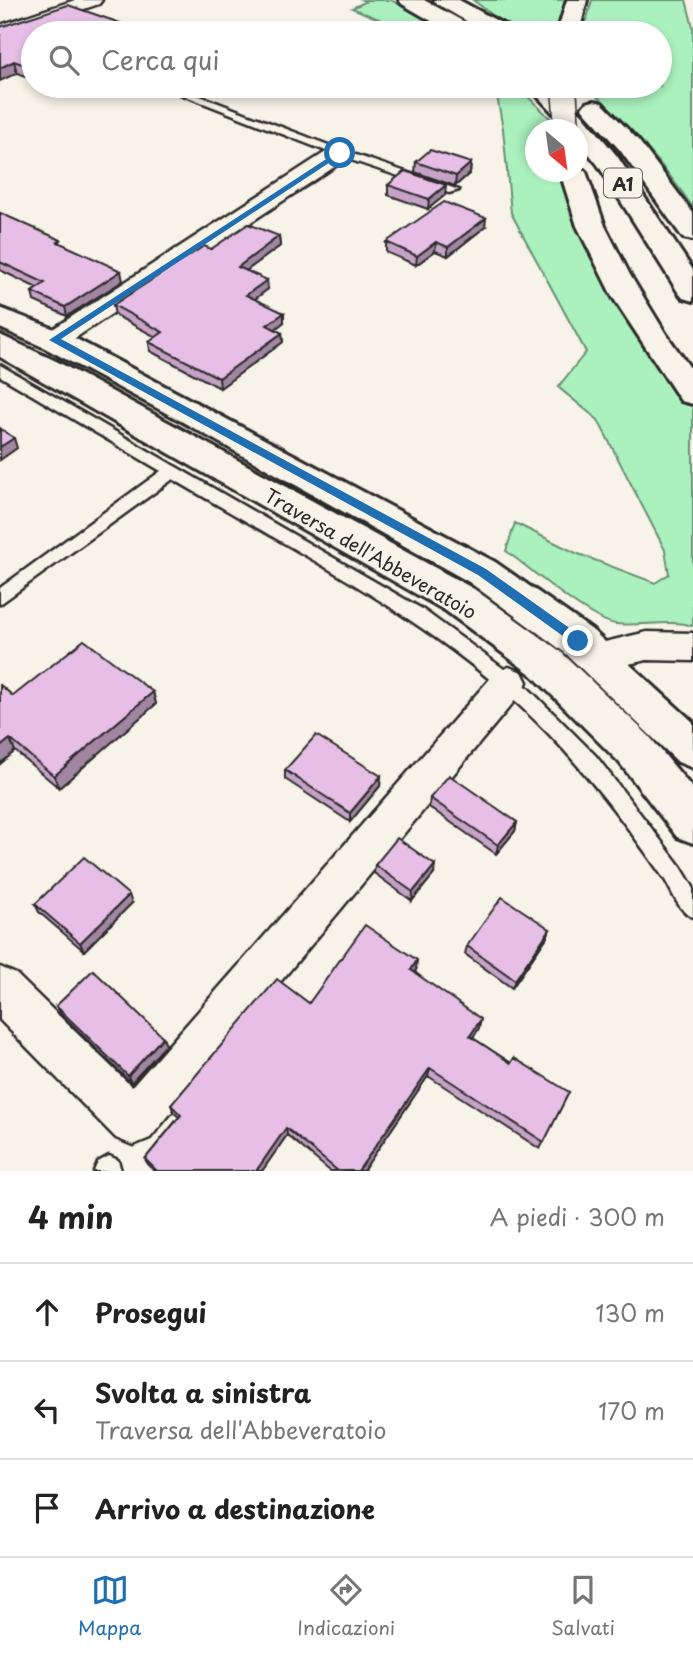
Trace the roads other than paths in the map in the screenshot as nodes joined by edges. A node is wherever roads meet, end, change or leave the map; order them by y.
1 (93, 0) edge
2 (410, 0) edge
3 (444, 0) edge
4 (577, 0) edge
5 (30, 21) edge
6 (446, 21) edge
7 (481, 21) edge
8 (571, 21) edge
9 (21, 24) edge
10 (0, 31) edge
11 (196, 98) edge
12 (551, 98) edge
13 (565, 98) edge
14 (582, 98) edge
15 (566, 119) edge
16 (340, 153) junction
17 (576, 182) edge
18 (453, 190) edge
19 (693, 232) edge
20 (693, 292) edge
21 (0, 317) edge
22 (54, 340) junction
23 (0, 345) edge
24 (0, 370) edge
25 (693, 394) edge
26 (171, 472) junction
27 (0, 597) edge
28 (693, 648) edge
29 (596, 657) junction
30 (509, 682) junction
31 (693, 749) edge
32 (693, 823) edge
33 (693, 907) edge
34 (0, 989) edge

1 - 5 street
2 - 6 main road
3 - 7 main road
4 - 8 main road
9 - 10 street
11 - 16 lane
12 - 20 main road, A1
13 - 15 main road, bridge
14 - 19 main road, A1
16 - 18 lane
16 - 22 street
17 - 25 main road
21 - 22 main road, Traversa dell'Abbeveratoio
22 - 29 main road, Traversa dell'Abbeveratoio
23 - 32 main road, Traversa dell'Abbeveratoio
24 - 26 lane
26 - 27 lane
26 - 30 lane
28 - 29 street
29 - 31 main road, Traversa dell'Abbeveratoio
30 - 33 lane
30 - 34 street

